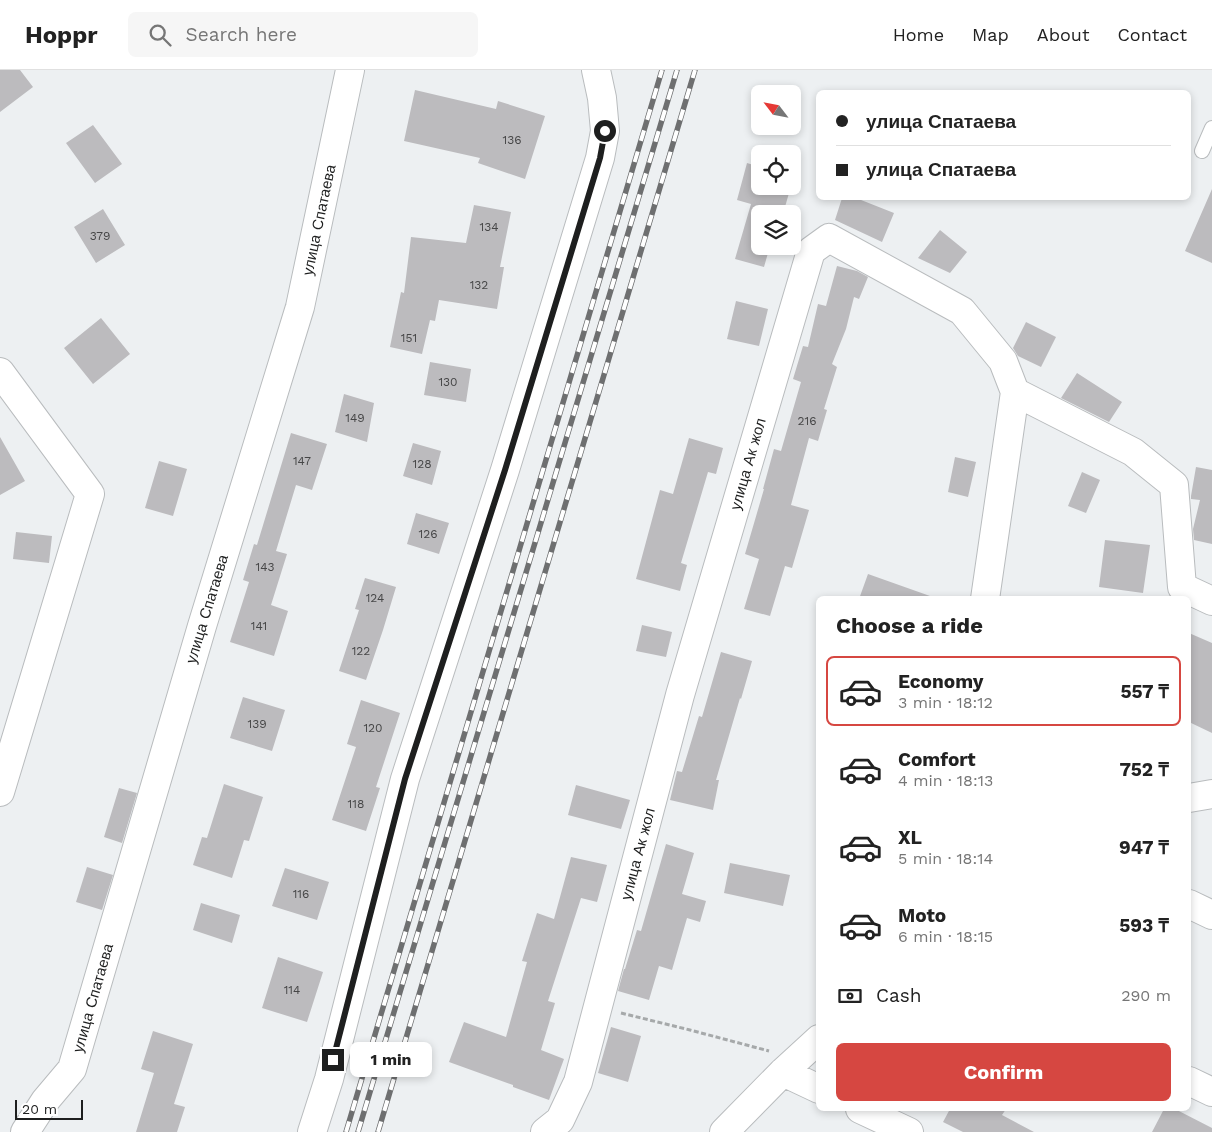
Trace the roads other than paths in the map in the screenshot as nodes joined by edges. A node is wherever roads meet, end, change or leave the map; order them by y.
1 (350, 70) edge
2 (596, 70) edge
3 (1212, 128) edge
4 (1202, 151) dead end
5 (0, 372) edge
6 (1015, 392) junction
7 (985, 596) edge
8 (1212, 601) edge
9 (0, 792) edge
10 (1212, 794) edge
11 (1191, 798) edge
12 (1191, 905) edge
13 (1212, 915) edge
14 (816, 1042) edge
15 (790, 1066) junction
16 (1191, 1082) edge
17 (816, 1087) edge
18 (1212, 1092) edge
19 (864, 1111) edge
20 (25, 1132) edge
21 (312, 1132) edge
22 (544, 1132) edge
23 (724, 1132) edge
24 (909, 1132) edge

1 - 20 street, улица Спатаева
2 - 21 street
3 - 4 lane
5 - 9 street
6 - 7 street
6 - 8 street
6 - 22 street, улица Ак жол
10 - 11 street
12 - 13 street
14 - 15 street
15 - 17 street
15 - 23 street
16 - 18 street
19 - 24 street

